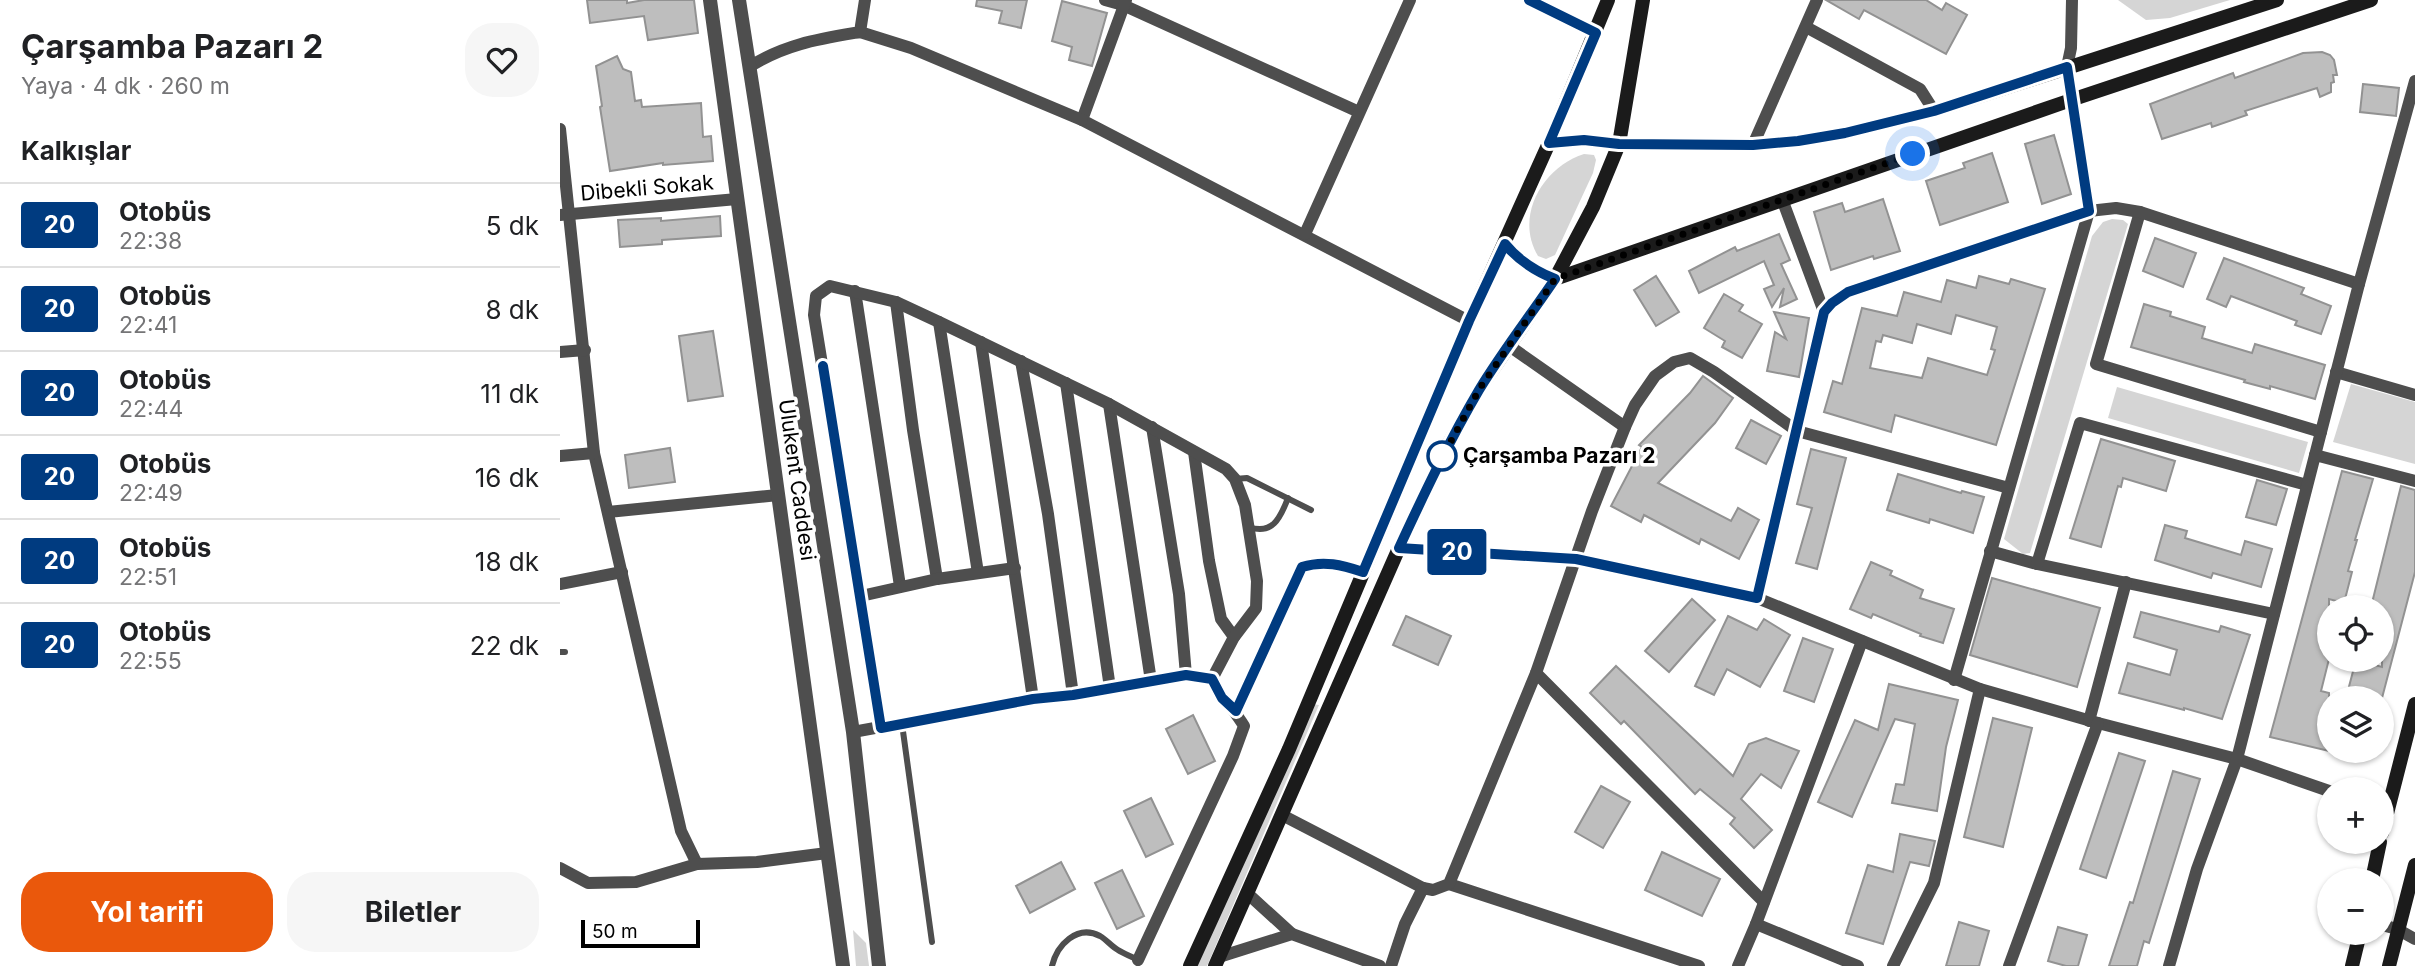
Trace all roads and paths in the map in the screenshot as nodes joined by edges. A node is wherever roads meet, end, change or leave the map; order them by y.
1 (710, 0) edge
2 (739, 0) edge
3 (865, 0) edge
4 (1105, 0) edge
5 (1410, 0) edge
6 (1529, 0) edge
7 (1608, 0) edge
8 (1643, 0) edge
9 (1817, 0) edge
10 (2072, 0) edge
11 (2277, 0) edge
12 (2371, 0) edge
13 (1124, 2) edge
14 (1806, 27) junction
15 (860, 32) junction
16 (1596, 33) junction
17 (749, 67) junction
18 (2067, 67) junction
19 (2415, 81) edge
20 (2071, 100) junction
21 (1934, 111) junction
22 (1359, 113) junction
23 (1082, 120) junction
24 (560, 129) edge
25 (1549, 143) junction
26 (1619, 144) junction
27 (1753, 145) junction
28 (737, 199) junction
29 (1782, 199) junction
30 (2089, 211) junction
31 (2140, 212) junction
32 (565, 215) edge
33 (1305, 234) junction
34 (1505, 244) junction
35 (1555, 279) junction
36 (2359, 284) junction
37 (855, 291) junction
38 (896, 302) junction
39 (1824, 312) junction
40 (1469, 321) junction
41 (939, 322) junction
42 (981, 342) junction
43 (1508, 345) junction
44 (584, 350) junction
45 (560, 352) edge
46 (1021, 361) junction
47 (2336, 372) junction
48 (1066, 383) junction
49 (2415, 395) edge
50 (1109, 404) junction
51 (1152, 427) junction
52 (1625, 427) junction
53 (1797, 431) junction
54 (2321, 432) junction
55 (1194, 452) junction
56 (594, 453) junction
57 (2315, 455) junction
58 (560, 456) edge
59 (1235, 479) junction
60 (2415, 481) edge
61 (2308, 485) junction
62 (2009, 488) junction
63 (778, 495) junction
64 (1288, 498) junction
65 (1311, 510) dead end
66 (608, 512) junction
67 (1248, 527) junction
68 (1399, 548) junction
69 (1990, 551) junction
70 (1576, 559) junction
71 (2038, 564) junction
72 (1015, 568) junction
73 (621, 572) junction
74 (1363, 572) junction
75 (978, 573) junction
76 (937, 579) junction
77 (2126, 582) junction
78 (560, 584) edge
79 (900, 586) junction
80 (861, 596) junction
81 (1757, 598) junction
82 (2274, 614) junction
83 (1234, 637) junction
84 (1862, 642) junction
85 (1536, 673) junction
86 (1186, 675) junction
87 (1212, 679) junction
88 (1954, 680) junction
89 (1150, 681) junction
90 (1110, 688) junction
91 (1980, 689) junction
92 (1073, 695) junction
93 (1033, 699) junction
94 (2415, 704) edge
95 (1236, 711) junction
96 (2094, 722) junction
97 (902, 724) junction
98 (881, 728) junction
99 (853, 732) junction
100 (2237, 759) junction
101 (2394, 777) edge
102 (2317, 787) edge
103 (1282, 815) junction
104 (827, 853) junction
105 (696, 864) junction
106 (2415, 864) edge
107 (560, 868) edge
108 (1449, 884) junction
109 (1423, 888) junction
110 (1247, 893) junction
111 (1765, 902) junction
112 (1756, 924) junction
113 (2394, 928) edge
114 (2397, 929) junction
115 (1292, 934) junction
116 (2415, 939) edge
117 (932, 942) dead end
118 (2357, 945) edge
119 (1138, 960) joint
120 (1217, 961) edge
121 (843, 966) edge
122 (879, 966) edge
123 (1052, 966) edge
124 (1190, 966) edge
125 (1380, 966) edge
126 (1391, 966) edge
127 (1699, 966) edge
128 (1738, 966) edge
129 (1858, 966) edge
130 (1893, 966) edge
131 (2010, 966) edge
132 (2169, 966) edge
133 (2352, 966) edge
134 (2389, 966) edge

1 - 28 street, Ulukent Caddesi
2 - 17 street
3 - 15 street
4 - 13 street
5 - 22 street
6 - 16 street
7 - 16 main road
8 - 26 main road
9 - 14 street
10 - 18 street
11 - 18 main road
12 - 20 main road
13 - 22 street
13 - 23 street
14 - 21 street
14 - 27 street
15 - 17 street
15 - 23 street
16 - 25 main road
17 - 99 street
18 - 20 street
18 - 21 main road
19 - 36 street
20 - 29 main road
20 - 30 street
21 - 27 main road
22 - 33 street
23 - 33 street
24 - 32 street
25 - 26 main road
25 - 34 main road
26 - 27 main road
26 - 35 main road
28 - 32 street, Dibekli Sokak
28 - 63 street, Ulukent Caddesi
29 - 35 main road
29 - 39 street
30 - 31 street
30 - 39 street
30 - 62 street
31 - 36 street
31 - 54 street
32 - 44 street
33 - 40 street
34 - 35 main road
34 - 40 main road
35 - 43 main road
36 - 47 street
37 - 38 street
37 - 79 street
37 - 80 street
38 - 41 street
38 - 76 street
39 - 53 street
40 - 74 main road
41 - 42 street
41 - 75 street
42 - 46 street
42 - 72 street
43 - 52 street
43 - 68 main road
44 - 45 street
44 - 56 street
46 - 48 street
46 - 92 street
47 - 49 street
47 - 54 street
48 - 50 street
48 - 90 street
50 - 51 street
50 - 89 street
51 - 55 street
51 - 86 street
52 - 53 street
52 - 70 street
53 - 62 street
53 - 81 street
54 - 57 street
55 - 59 street
55 - 83 street
56 - 58 street
56 - 66 street
57 - 60 street
57 - 61 street
59 - 64 lane
59 - 67 street
61 - 71 street
61 - 82 street
62 - 69 street
63 - 66 street
63 - 104 street, Ulukent Caddesi
64 - 65 lane
64 - 67 lane
66 - 73 street
67 - 83 street
68 - 70 street
68 - 103 main road
69 - 71 street
69 - 88 street
70 - 81 street
70 - 85 street
71 - 77 street
72 - 75 street
72 - 93 street
73 - 78 street
73 - 105 street
74 - 95 street
74 - 124 main road
75 - 76 street
76 - 79 street
77 - 82 street
77 - 96 street
79 - 80 street
80 - 98 street
81 - 84 street
82 - 100 street
83 - 87 street
84 - 88 street
84 - 111 street
85 - 108 street
85 - 111 street
86 - 87 street
86 - 89 street
87 - 95 street
88 - 91 street
89 - 90 street
90 - 92 street
91 - 96 street
91 - 130 street
92 - 93 street
93 - 97 street
94 - 101 main road
95 - 119 street
96 - 100 street
96 - 131 street
97 - 98 street
97 - 117 lane
98 - 99 street
99 - 122 street
100 - 102 street
100 - 132 street
103 - 109 street
103 - 110 main road
104 - 105 street
104 - 121 street, Ulukent Caddesi
105 - 107 street
106 - 114 main road
108 - 109 street
108 - 127 street
109 - 126 street
110 - 115 street
110 - 120 main road
111 - 112 street
112 - 128 street
112 - 129 street
113 - 114 street
114 - 116 street
114 - 134 main road
115 - 120 street
115 - 125 street
118 - 133 main road
119 - 123 lane

